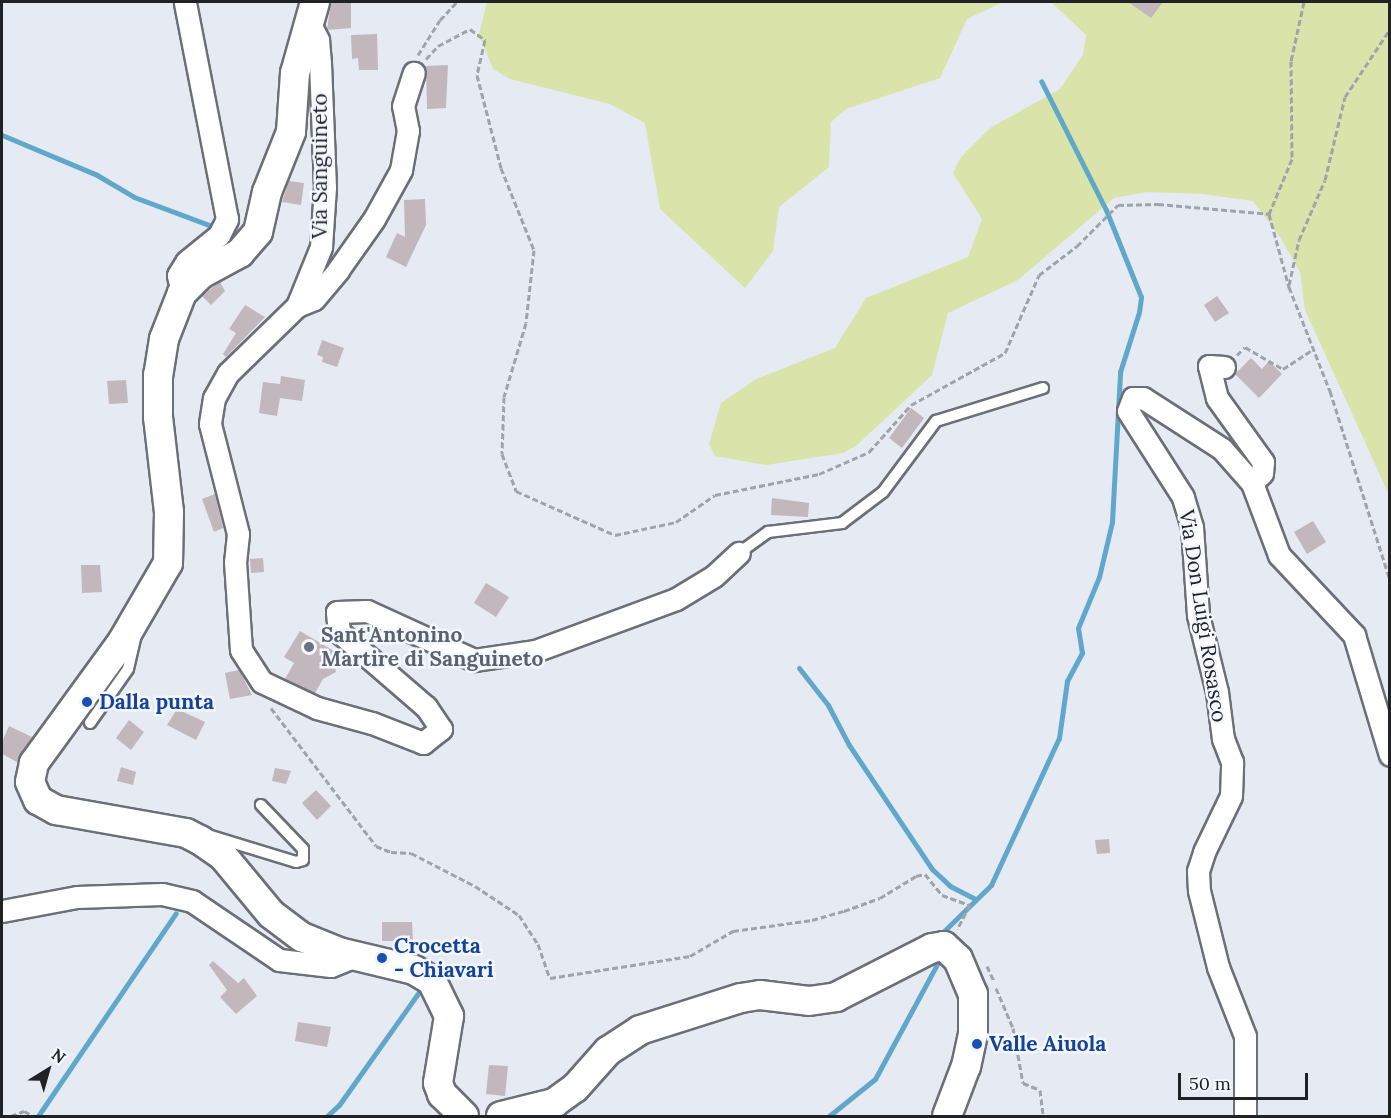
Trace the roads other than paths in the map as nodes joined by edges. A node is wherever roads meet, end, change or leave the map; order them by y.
1 (184, 2) edge
2 (313, 13) edge
3 (414, 73) road end
4 (182, 293) junction
5 (297, 306) junction
6 (1224, 367) road end
7 (1043, 388) dead end
8 (1252, 483) junction
9 (739, 553) joint
10 (133, 626) junction
11 (90, 723) dead end
12 (1389, 754) edge
13 (261, 805) dead end
14 (200, 840) junction
15 (2, 911) edge
16 (356, 956) junction
17 (464, 1116) edge
18 (501, 1116) edge
19 (947, 1116) edge
20 (1245, 1116) edge

1 - 4 street
2 - 4 street
2 - 5 street, Via Sanguineto
3 - 5 street, Via Sanguineto
4 - 10 street
5 - 9 street, Via Sanguineto
6 - 8 street
7 - 9 lane
8 - 12 street, Via Don Luigi Rosasco
8 - 20 street, Via Don Luigi Rosasco
10 - 11 lane
10 - 14 street
13 - 14 lane
14 - 16 street
15 - 16 street
16 - 17 street
18 - 19 street

